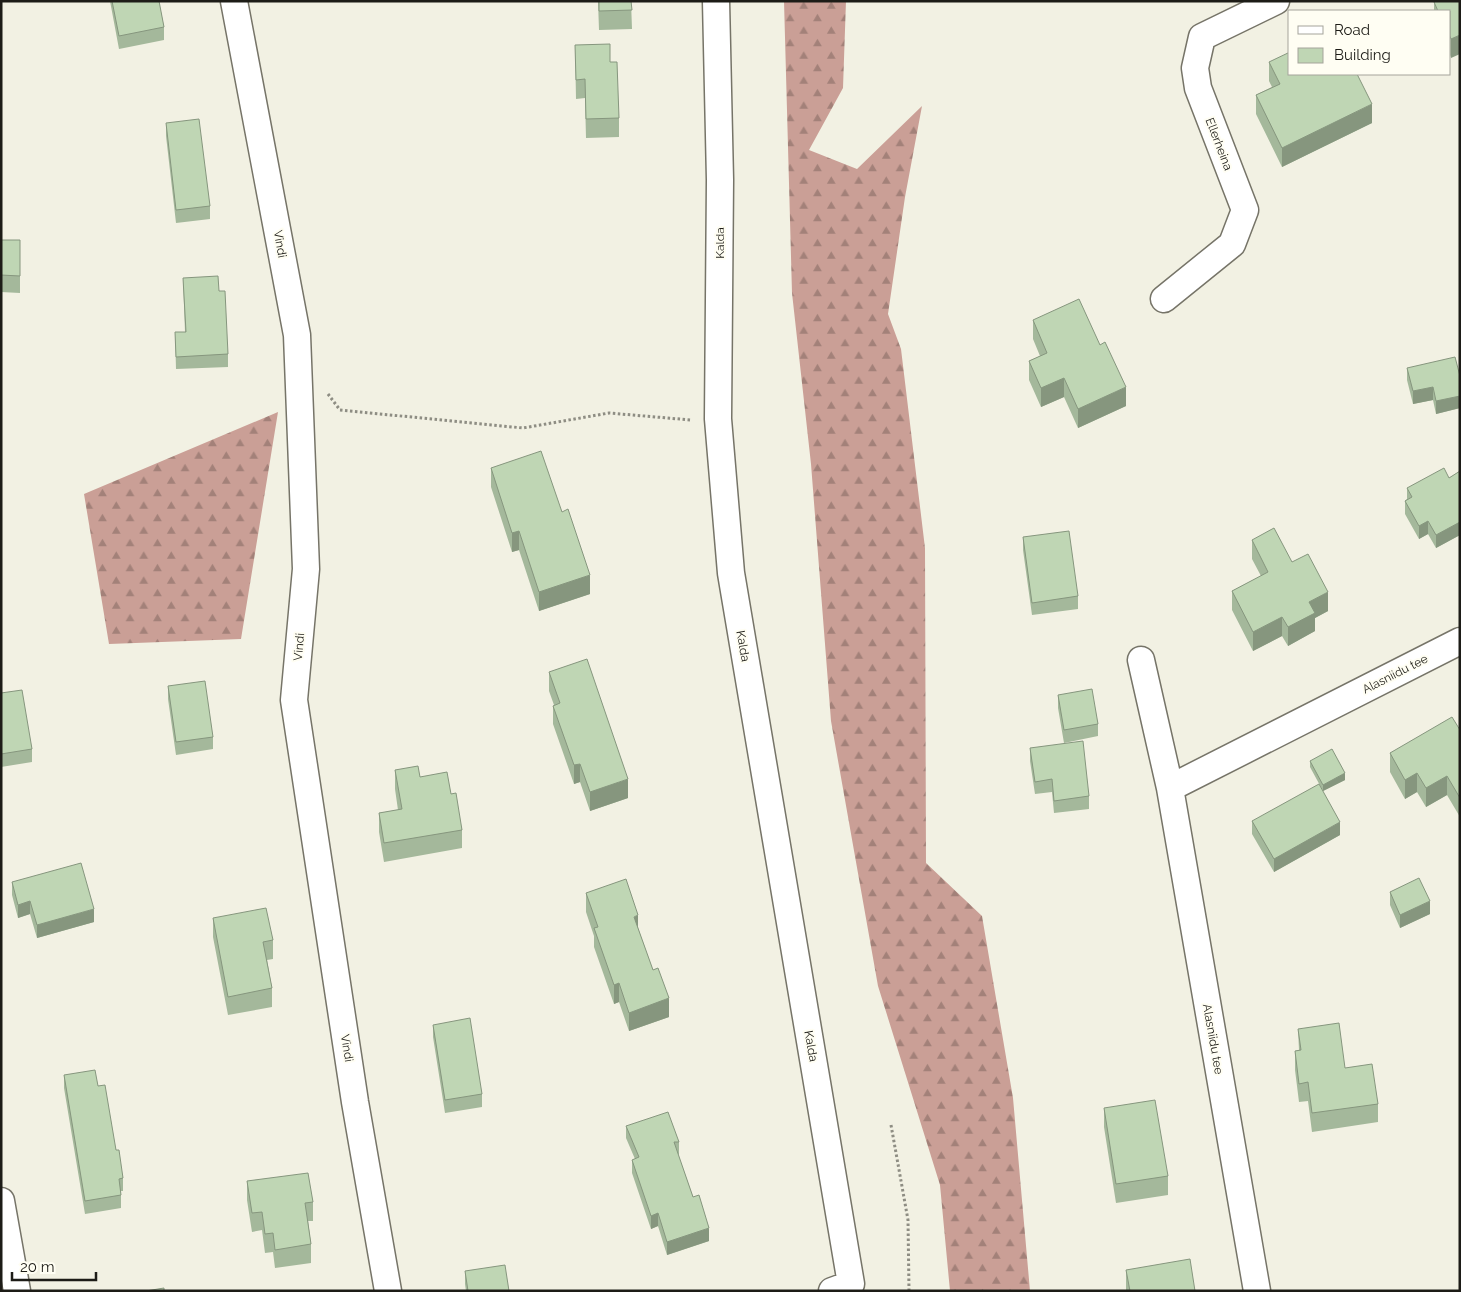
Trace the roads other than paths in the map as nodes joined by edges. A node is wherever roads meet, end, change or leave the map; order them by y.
1 (234, 1) edge
2 (716, 1) edge
3 (1276, 1) edge
4 (1164, 299) dead end
5 (1460, 641) edge
6 (1140, 660) dead end
7 (1170, 788) junction
8 (1, 1201) edge
9 (842, 1287) edge
10 (17, 1291) edge
11 (388, 1291) edge
12 (1256, 1291) edge

1 - 11 street, Vindi
2 - 9 street, Kalda
3 - 4 street, Ellerheina
5 - 7 street, Alasniidu tee
6 - 7 street, Alasniidu tee
7 - 12 street, Alasniidu tee
8 - 10 street

